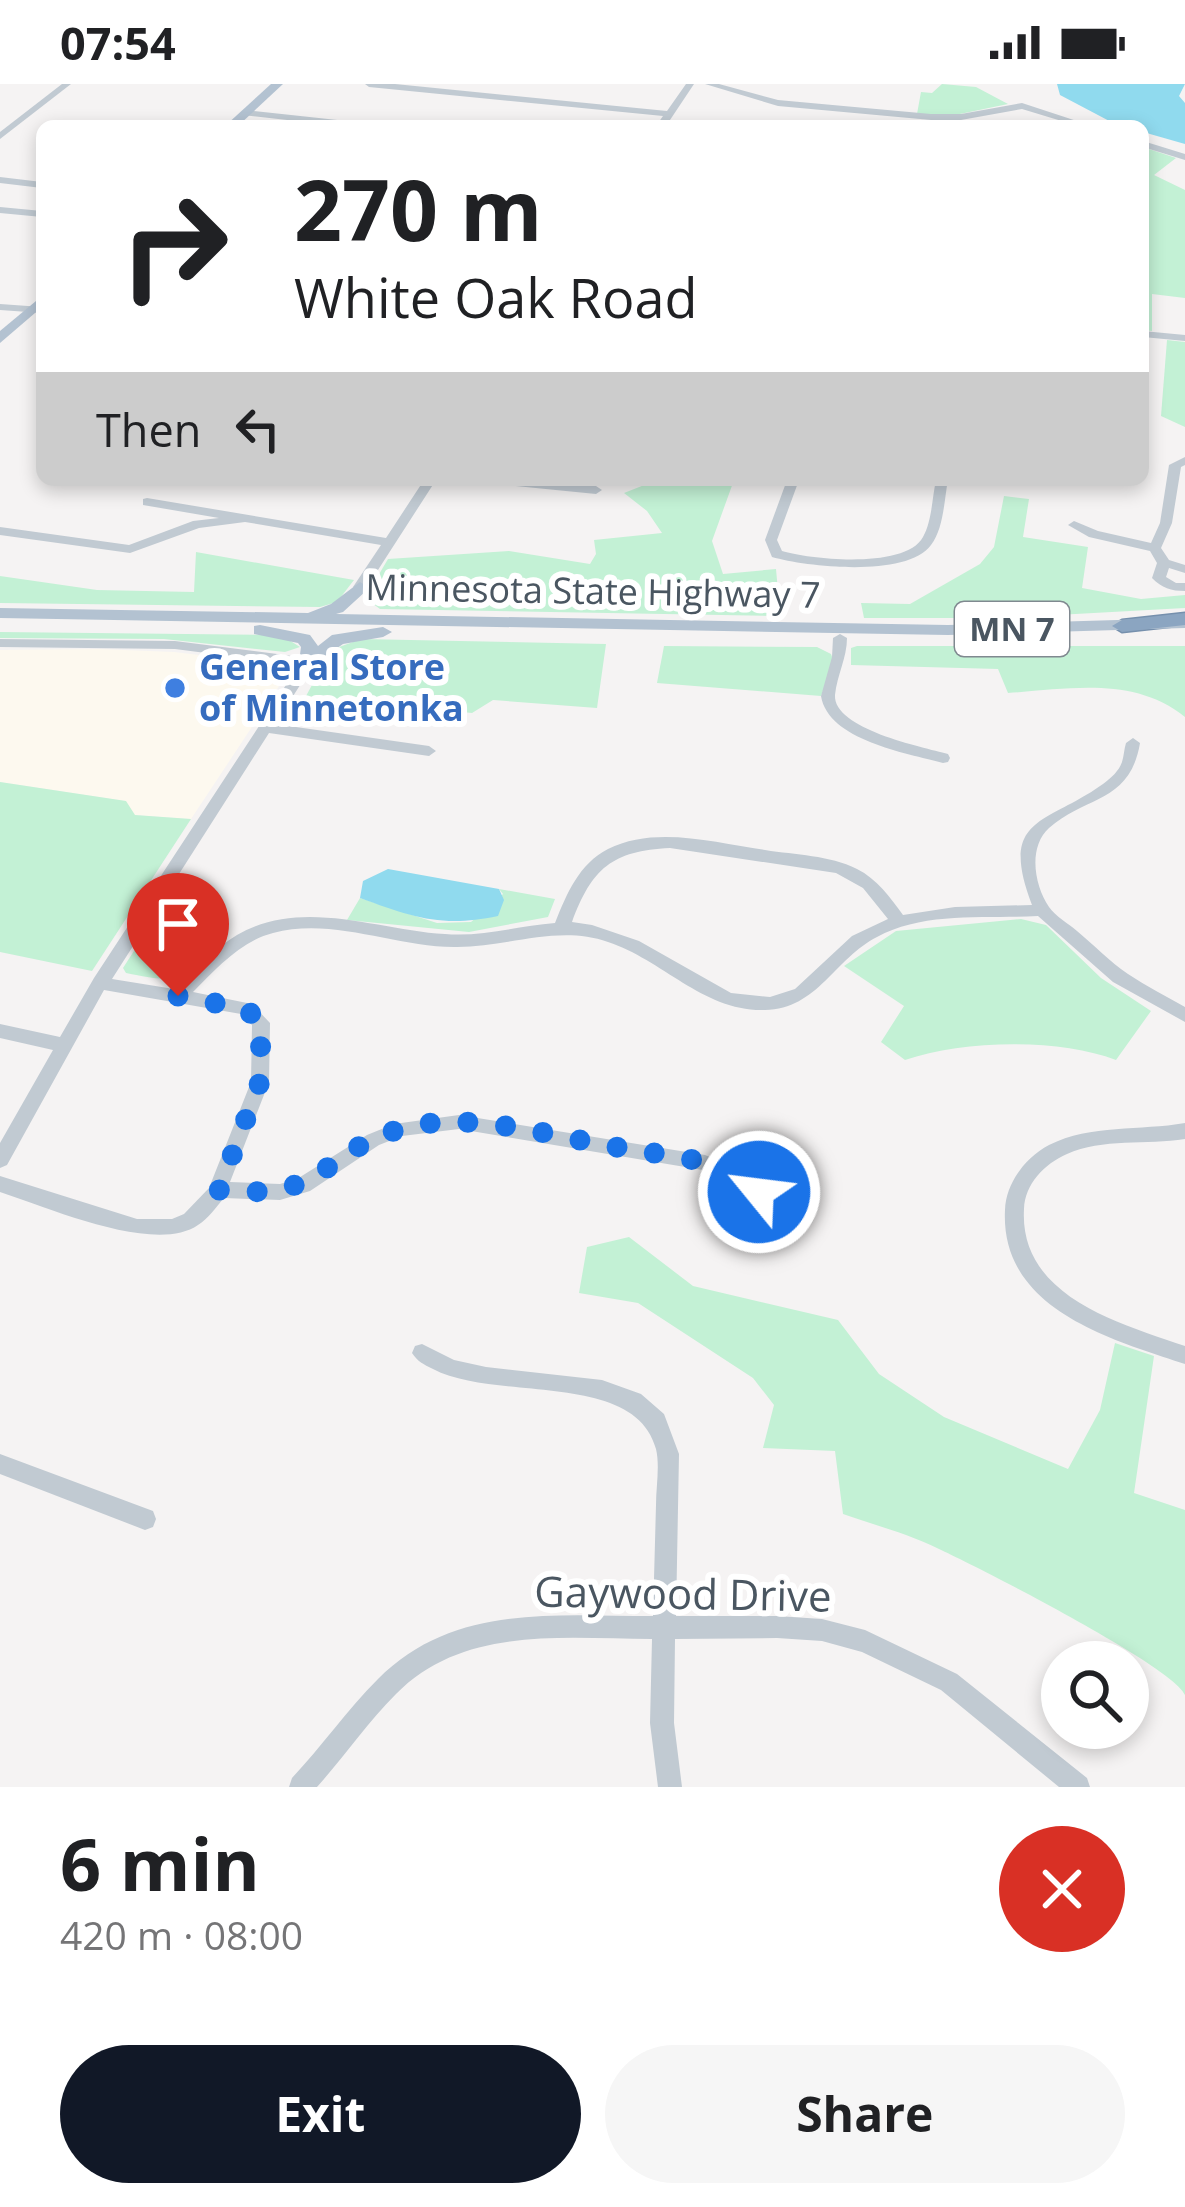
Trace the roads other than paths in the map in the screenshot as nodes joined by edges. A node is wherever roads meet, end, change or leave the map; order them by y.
1 (68, 84) edge
2 (277, 84) edge
3 (369, 84) edge
4 (690, 84) edge
5 (709, 84) edge
6 (245, 113) junction
7 (667, 114) junction
8 (237, 120) edge
9 (310, 120) edge
10 (664, 120) edge
11 (1068, 120) edge
12 (0, 136) edge
13 (1149, 146) edge
14 (1185, 157) edge
15 (0, 180) edge
16 (36, 184) edge
17 (0, 210) edge
18 (36, 213) edge
19 (36, 306) edge
20 (0, 307) edge
21 (36, 309) edge
22 (1149, 335) edge
23 (1185, 338) edge
24 (0, 339) edge
25 (1185, 461) edge
26 (426, 486) edge
27 (556, 486) edge
28 (791, 486) edge
29 (941, 486) edge
30 (596, 490) dead end
31 (147, 502) dead end
32 (241, 519) junction
33 (1074, 525) dead end
34 (0, 531) edge
35 (389, 542) junction
36 (1154, 548) junction
37 (1164, 563) junction
38 (1185, 569) edge
39 (360, 587) junction
40 (1185, 587) edge
41 (0, 613) edge
42 (296, 619) junction
43 (1185, 621) edge
44 (0, 625) edge
45 (400, 626) junction
46 (1122, 626) joint
47 (242, 628) junction
48 (1185, 636) edge
49 (840, 638) junction
50 (0, 643) edge
51 (308, 662) junction
52 (267, 728) junction
53 (1133, 743) dead end
54 (429, 751) dead end
55 (943, 758) dead end
56 (1042, 910) junction
57 (900, 922) junction
58 (562, 926) junction
59 (100, 983) junction
60 (178, 996) junction
61 (1185, 1015) edge
62 (0, 1031) edge
63 (64, 1045) junction
64 (1185, 1131) edge
65 (0, 1160) edge
66 (0, 1184) edge
67 (219, 1190) junction
68 (759, 1192) dead end
69 (422, 1353) dead end
70 (1185, 1355) edge
71 (0, 1464) edge
72 (145, 1519) dead end
73 (664, 1628) junction
74 (301, 1787) edge
75 (670, 1787) edge
76 (1078, 1787) edge

1 - 12 street
2 - 6 main road
3 - 7 street
4 - 7 street
5 - 11 street
6 - 8 main road
6 - 9 street
7 - 10 street
13 - 14 street
15 - 16 street
17 - 18 street
19 - 20 street
21 - 24 main road
22 - 23 street
25 - 36 street
26 - 35 street
27 - 30 street
28 - 29 street
31 - 32 street
32 - 34 street
32 - 35 street
33 - 36 street
35 - 39 street
36 - 37 street
37 - 38 street
37 - 40 street
39 - 42 main road
39 - 45 main road
41 - 42 main road, Minnesota State Highway 7 / MN 7
42 - 45 main road, Minnesota State Highway 7 / MN 7
43 - 46 highway
44 - 47 main road, Minnesota State Highway 7 / MN 7
45 - 46 main road, Minnesota State Highway 7 / MN 7
45 - 47 main road, Minnesota State Highway 7 / MN 7
45 - 49 main road, Minnesota State Highway 7 / MN 7
45 - 51 main road
47 - 51 main road
48 - 49 main road, Minnesota State Highway 7 / MN 7
49 - 55 street
50 - 51 street
51 - 52 street
52 - 54 street
52 - 59 street
53 - 56 street
56 - 57 street
56 - 61 street
57 - 58 street
57 - 58 street
58 - 60 street
59 - 60 street
59 - 63 street
60 - 67 street
62 - 63 street
63 - 65 street
64 - 70 street
66 - 67 street
67 - 68 street
69 - 73 street
71 - 72 street
73 - 74 street, Gaywood Drive
73 - 75 street
73 - 76 street, Gaywood Drive

